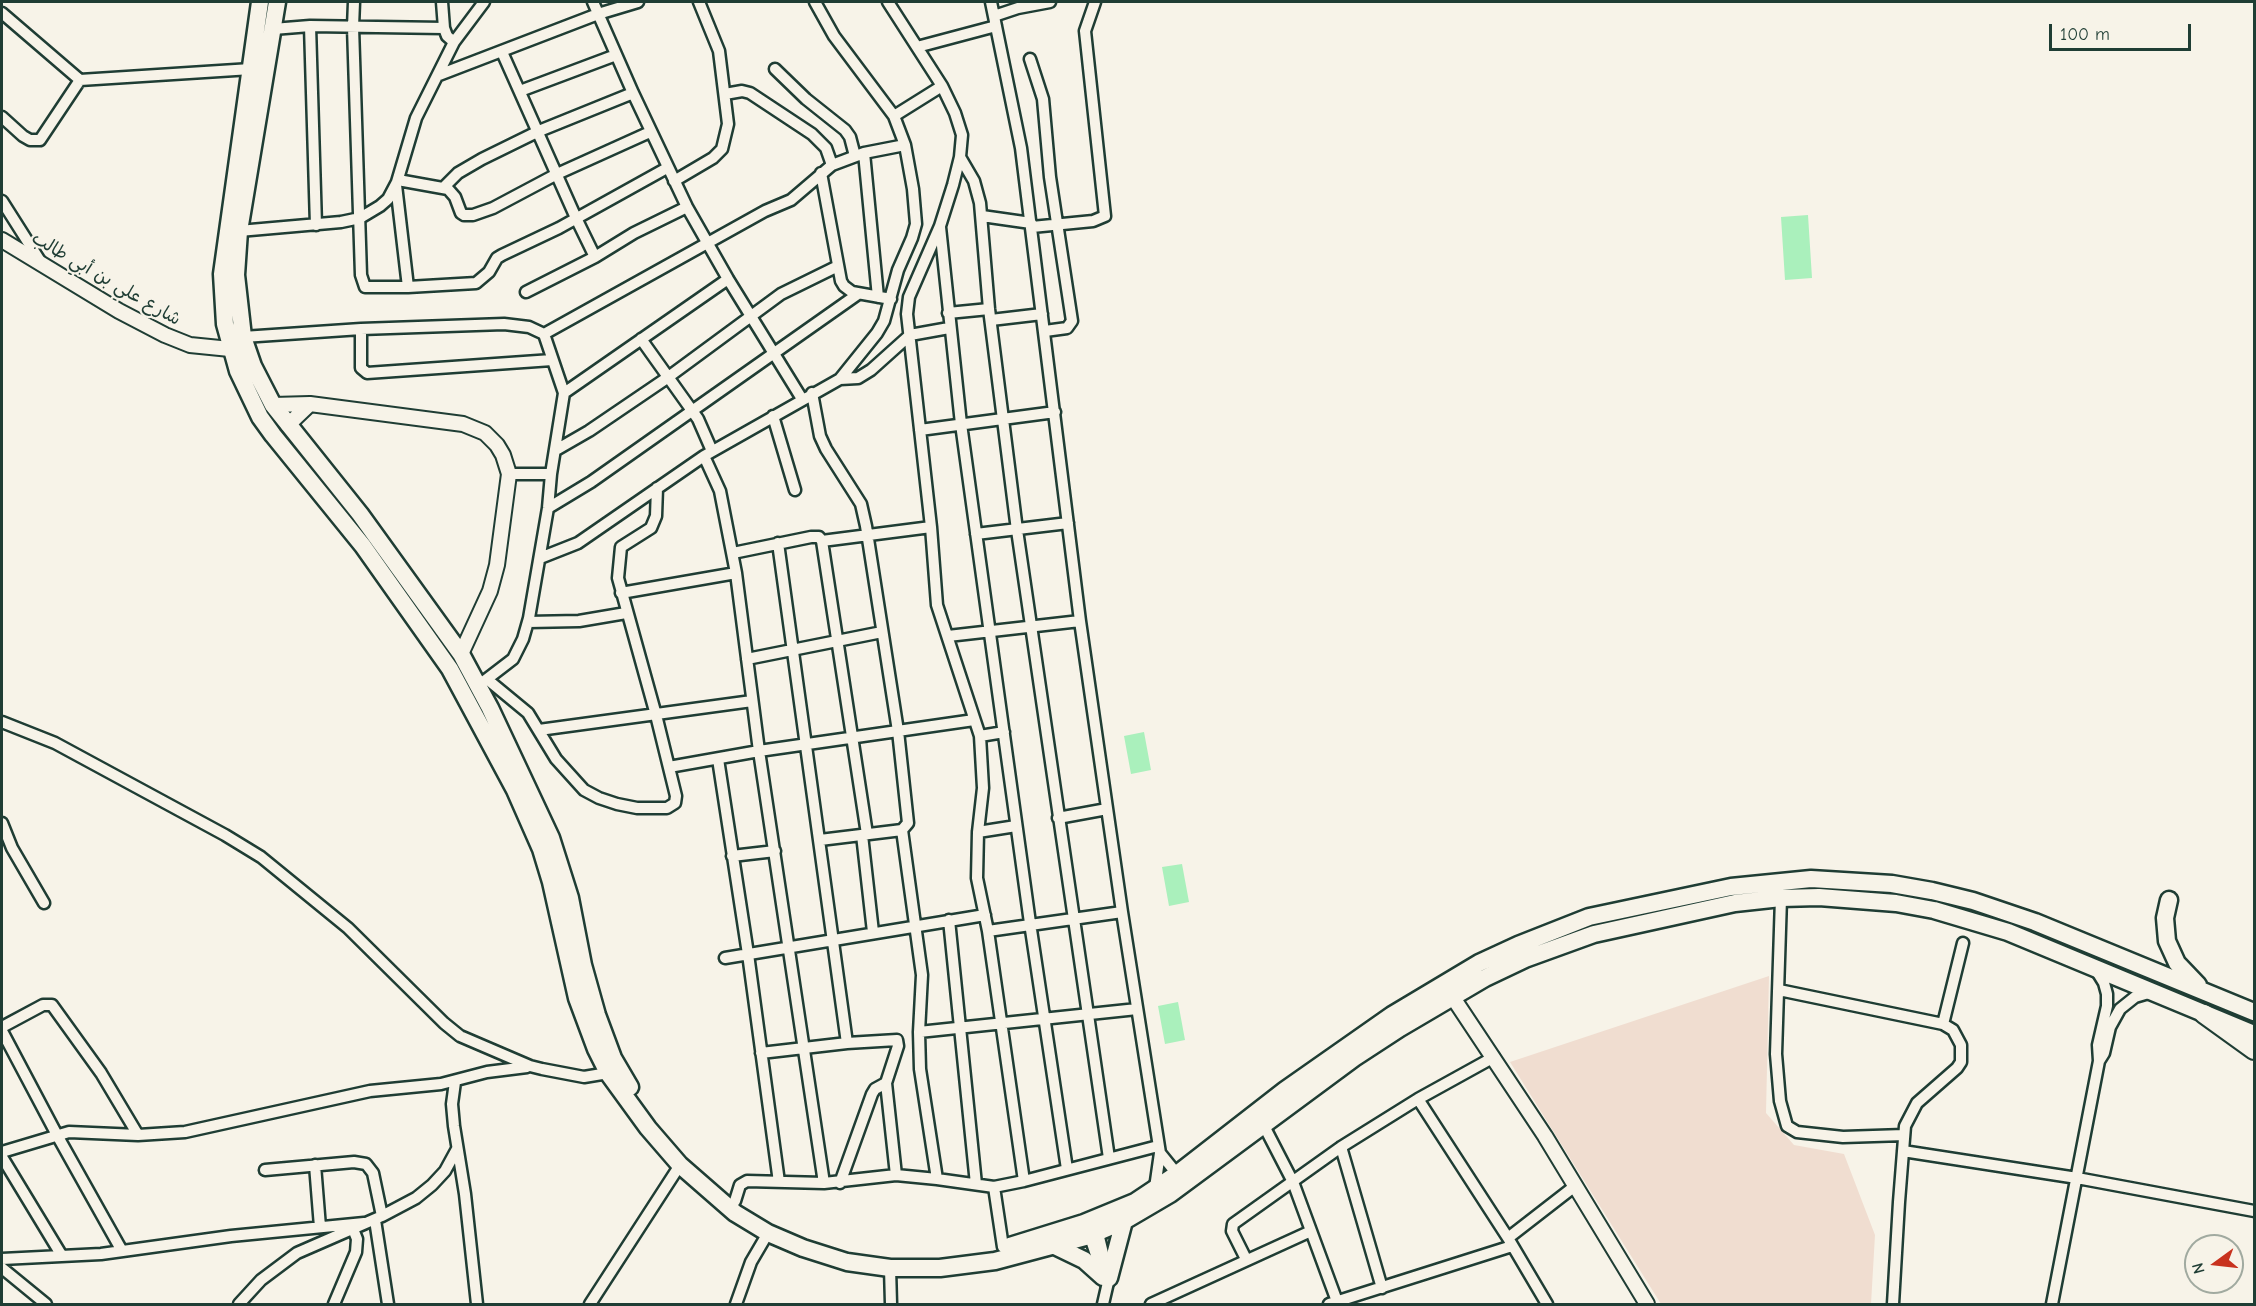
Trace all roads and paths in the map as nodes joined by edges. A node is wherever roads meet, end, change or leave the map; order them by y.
1 (260, 2) edge
2 (277, 2) edge
3 (354, 2) edge
4 (442, 2) edge
5 (484, 2) edge
6 (593, 2) edge
7 (638, 2) edge
8 (699, 2) edge
9 (815, 2) edge
10 (888, 2) edge
11 (991, 2) edge
12 (1050, 2) edge
13 (1095, 2) edge
14 (618, 4) edge
15 (2, 13) edge
16 (598, 14) junction
17 (995, 21) junction
18 (310, 26) junction
19 (353, 27) junction
20 (273, 28) junction
21 (444, 28) junction
22 (454, 42) junction
23 (917, 47) junction
24 (502, 52) junction
25 (616, 55) junction
26 (1030, 59) dead end
27 (251, 69) junction
28 (775, 69) dead end
29 (439, 75) junction
30 (80, 80) junction
31 (942, 86) junction
32 (520, 91) junction
33 (633, 93) junction
34 (725, 94) junction
35 (894, 116) junction
36 (2, 117) edge
37 (539, 132) junction
38 (650, 132) junction
39 (905, 145) junction
40 (859, 155) junction
41 (960, 157) junction
42 (832, 165) junction
43 (667, 168) junction
44 (821, 173) junction
45 (557, 174) junction
46 (674, 181) junction
47 (397, 182) junction
48 (443, 188) junction
49 (2, 201) edge
50 (687, 207) junction
51 (982, 216) junction
52 (360, 218) junction
53 (576, 218) junction
54 (316, 225) junction
55 (1031, 225) junction
56 (1058, 225) junction
57 (940, 226) junction
58 (239, 231) junction
59 (2, 240) edge
60 (708, 245) junction
61 (595, 257) junction
62 (40, 261) junction
63 (838, 266) junction
64 (728, 279) junction
65 (408, 287) junction
66 (526, 292) dead end
67 (858, 294) junction
68 (878, 297) junction
69 (891, 299) junction
70 (948, 313) junction
71 (990, 314) junction
72 (1042, 314) junction
73 (750, 316) junction
74 (949, 328) junction
75 (361, 329) junction
76 (1045, 332) junction
77 (544, 334) junction
78 (910, 335) junction
79 (243, 337) junction
80 (641, 339) junction
81 (230, 349) junction
82 (775, 354) junction
83 (552, 360) junction
84 (667, 378) junction
85 (840, 379) junction
86 (564, 393) junction
87 (807, 396) junction
88 (310, 404) junction
89 (273, 405) junction
90 (692, 411) junction
91 (1055, 412) junction
92 (773, 416) junction
93 (1004, 418) junction
94 (961, 424) junction
95 (288, 425) junction
96 (920, 430) junction
97 (555, 450) junction
98 (708, 453) junction
99 (509, 474) junction
100 (551, 474) junction
101 (657, 488) junction
102 (795, 490) dead end
103 (549, 508) junction
104 (1068, 523) junction
105 (931, 527) junction
106 (1017, 530) junction
107 (976, 534) junction
108 (868, 536) junction
109 (369, 541) junction
110 (822, 541) junction
111 (778, 543) junction
112 (733, 553) junction
113 (540, 558) junction
114 (736, 573) junction
115 (621, 593) junction
116 (626, 613) junction
117 (1080, 621) junction
118 (528, 622) junction
119 (1031, 628) junction
120 (882, 632) junction
121 (990, 632) junction
122 (948, 636) junction
123 (836, 640) junction
124 (793, 649) junction
125 (461, 654) junction
126 (747, 659) junction
127 (483, 683) junction
128 (752, 701) junction
129 (656, 715) junction
130 (974, 720) junction
131 (2, 722) edge
132 (538, 730) junction
133 (898, 731) junction
134 (1004, 732) junction
135 (980, 736) junction
136 (852, 737) junction
137 (807, 744) junction
138 (759, 751) junction
139 (718, 759) junction
140 (669, 767) junction
141 (1107, 809) junction
142 (1058, 818) junction
143 (2, 823) edge
144 (1016, 826) junction
145 (902, 830) junction
146 (978, 832) junction
147 (865, 835) junction
148 (820, 840) junction
149 (775, 851) junction
150 (732, 856) junction
151 (1781, 898) junction
152 (2169, 900) dead end
153 (44, 903) dead end
154 (1122, 912) junction
155 (985, 915) junction
156 (1073, 917) junction
157 (949, 920) junction
158 (1030, 923) junction
159 (916, 925) junction
160 (1592, 926) junction
161 (988, 930) junction
162 (873, 932) junction
163 (833, 940) junction
164 (1963, 943) dead end
165 (790, 948) junction
166 (748, 954) junction
167 (725, 957) dead end
168 (2134, 962) junction
169 (576, 966) junction
170 (2090, 966) junction
171 (2126, 980) junction
172 (1448, 990) junction
173 (1779, 990) junction
174 (2153, 992) junction
175 (2210, 995) junction
176 (1137, 1009) junction
177 (2254, 1012) edge
178 (2204, 1014) junction
179 (1087, 1015) junction
180 (1045, 1019) junction
181 (1002, 1024) junction
182 (1943, 1024) junction
183 (2, 1029) edge
184 (959, 1029) junction
185 (919, 1032) junction
186 (2254, 1034) edge
187 (847, 1043) junction
188 (805, 1048) junction
189 (2254, 1050) edge
190 (761, 1053) junction
191 (1494, 1057) junction
192 (2099, 1061) junction
193 (530, 1066) junction
194 (608, 1073) junction
195 (455, 1082) junction
196 (886, 1083) junction
197 (1418, 1099) junction
198 (1263, 1124) junction
199 (57, 1135) junction
200 (138, 1135) junction
201 (1904, 1135) junction
202 (1341, 1147) junction
203 (457, 1149) junction
204 (1159, 1149) junction
205 (1903, 1151) junction
206 (2, 1152) edge
207 (2, 1157) edge
208 (1109, 1158) junction
209 (315, 1165) junction
210 (680, 1165) junction
211 (1067, 1169) junction
212 (265, 1170) dead end
213 (1177, 1174) junction
214 (896, 1175) junction
215 (2077, 1178) junction
216 (937, 1179) junction
217 (1024, 1181) junction
218 (779, 1182) junction
219 (1293, 1182) junction
220 (824, 1183) junction
221 (840, 1183) junction
222 (976, 1184) junction
223 (1575, 1186) junction
224 (994, 1187) junction
225 (1155, 1188) junction
226 (735, 1201) junction
227 (2254, 1211) edge
228 (374, 1220) junction
229 (1124, 1221) junction
230 (320, 1227) junction
231 (1091, 1228) junction
232 (353, 1229) junction
233 (1311, 1231) junction
234 (768, 1233) junction
235 (1510, 1242) junction
236 (1055, 1246) junction
237 (1003, 1247) junction
238 (122, 1251) junction
239 (62, 1256) junction
240 (2, 1259) edge
241 (1246, 1259) junction
242 (2, 1268) edge
243 (890, 1268) junction
244 (1106, 1280) junction
245 (1382, 1288) junction
246 (243, 1303) edge
247 (739, 1304) edge
248 (1335, 1304) edge
249 (46, 1305) edge
250 (334, 1305) edge
251 (388, 1305) edge
252 (477, 1305) edge
253 (590, 1305) edge
254 (891, 1305) edge
255 (1103, 1305) edge
256 (1151, 1305) edge
257 (1547, 1305) edge
258 (1647, 1305) edge
259 (1893, 1305) edge
260 (2052, 1305) edge

1 - 27 main road
2 - 20 main road
3 - 19 street
4 - 21 street
5 - 22 street
6 - 16 street
7 - 14 street
8 - 34 street
9 - 35 street
10 - 23 street
11 - 17 street
12 - 17 street
13 - 56 street
14 - 16 street
15 - 30 street
16 - 24 street
16 - 25 street
17 - 23 street
17 - 55 street
18 - 19 street
18 - 20 street
18 - 54 street
19 - 21 street
19 - 52 street
20 - 58 main road
21 - 22 street
22 - 29 street
23 - 31 street
24 - 29 street
24 - 32 street
25 - 32 street
25 - 33 street
26 - 56 street
27 - 30 street
27 - 81 main road
28 - 40 street
29 - 47 street
30 - 36 street
31 - 35 street
31 - 41 street
32 - 37 street
33 - 37 street
33 - 38 street
34 - 42 street
34 - 46 street
35 - 39 street
37 - 45 street
37 - 48 street
38 - 43 street
38 - 45 street
39 - 40 street
39 - 69 street
40 - 42 street
40 - 68 street
41 - 51 street
41 - 57 street
42 - 44 street
43 - 46 street
43 - 53 street
44 - 60 street
44 - 63 street
45 - 48 street
45 - 53 street
46 - 50 street
47 - 48 street
47 - 52 street
47 - 65 street
49 - 62 street
50 - 60 street
50 - 61 street
51 - 55 street
51 - 71 street
52 - 54 street
52 - 65 street
53 - 61 street
53 - 65 street
54 - 58 street
55 - 56 street
55 - 72 street
56 - 76 street
57 - 70 street
57 - 78 street
58 - 79 main road
59 - 62 street, شارع علي بن أبي طالب
60 - 64 street
60 - 77 street
61 - 66 street
62 - 81 street, شارع علي بن أبي طالب
63 - 67 street
63 - 73 street
64 - 73 street
64 - 80 street
67 - 68 street
67 - 82 street
68 - 69 street
69 - 85 street
70 - 71 street
70 - 74 street
71 - 72 street
71 - 93 street
72 - 76 street
73 - 82 street
73 - 84 street
74 - 78 street
74 - 94 street
75 - 77 street
75 - 79 street
75 - 83 street
76 - 91 street
77 - 83 street
78 - 85 street
78 - 96 street
79 - 89 main road
80 - 84 street
80 - 86 street
81 - 109 main road
82 - 87 street
82 - 90 street
83 - 86 street
84 - 90 street
84 - 97 street
85 - 87 street
86 - 97 street
87 - 92 street
87 - 108 street
88 - 89 street
88 - 95 street
88 - 99 street
89 - 95 main road
90 - 98 street
90 - 103 street
91 - 93 street
91 - 104 street
92 - 98 street
92 - 102 street
93 - 94 street
93 - 106 street
94 - 96 street
94 - 107 street
95 - 109 main road
96 - 105 street
97 - 100 street
98 - 101 street
98 - 112 street
99 - 100 street
99 - 125 street
100 - 103 street
101 - 113 street
101 - 115 street
103 - 113 street
104 - 106 street
104 - 117 street
105 - 108 street
105 - 122 street
106 - 107 street
106 - 119 street
107 - 121 street
108 - 110 street
108 - 120 street
109 - 125 main road
109 - 169 main road
110 - 111 street
110 - 123 street
111 - 112 street
111 - 124 street
112 - 114 street
113 - 118 street
114 - 115 street
114 - 126 street
115 - 116 street
116 - 118 street
116 - 129 street
117 - 119 street
117 - 141 street
118 - 127 street
119 - 121 street
119 - 142 street
120 - 123 street
120 - 133 street
121 - 122 street
121 - 134 street
122 - 130 street
123 - 124 street
123 - 136 street
124 - 126 street
124 - 137 street
125 - 127 main road
126 - 128 street
127 - 132 street
127 - 169 main road
128 - 129 street
128 - 138 street
129 - 132 street
129 - 140 street
130 - 133 street
130 - 135 street
131 - 193 street
132 - 140 street
133 - 136 street
133 - 145 street
134 - 135 street
134 - 144 street
135 - 146 street
136 - 137 street
136 - 147 street
137 - 138 street
137 - 148 street
138 - 139 street
138 - 149 street
139 - 140 street
139 - 150 street
141 - 142 street
141 - 154 street
142 - 156 street
143 - 153 street
144 - 146 street
144 - 158 street
145 - 147 street
145 - 159 street
146 - 155 street
147 - 148 street
147 - 162 street
148 - 163 street
149 - 150 street
149 - 165 street
150 - 166 street
151 - 160 main road
151 - 170 main road
151 - 173 street
152 - 175 main road
154 - 156 street
154 - 176 street
155 - 157 street
155 - 161 street
156 - 158 street
156 - 179 street
157 - 159 street
157 - 184 street
158 - 161 street
158 - 180 street
159 - 162 street
159 - 185 street
160 - 168 main road
160 - 172 main road
161 - 181 street
162 - 163 street
163 - 165 street
163 - 187 street
164 - 182 street
165 - 166 street
165 - 188 street
166 - 167 street
166 - 190 street
168 - 171 main road
168 - 175 main road
169 - 194 main road
169 - 226 main road
170 - 171 main road
170 - 192 street
171 - 174 main road
172 - 191 street
172 - 198 main road
172 - 213 main road
173 - 182 street
173 - 201 street
174 - 178 main road
174 - 192 street
175 - 177 main road
176 - 179 street
176 - 204 street
178 - 186 main road
178 - 189 highway
179 - 180 street
179 - 208 street
180 - 181 street
180 - 211 street
181 - 184 street
181 - 217 street
182 - 201 street
183 - 199 street
183 - 200 street
184 - 185 street
184 - 222 street
185 - 216 street
187 - 188 street
187 - 196 street
188 - 190 street
188 - 220 street
190 - 218 street
191 - 197 street
191 - 223 street
192 - 215 street
193 - 194 street
193 - 195 street
194 - 210 main road
195 - 200 street
195 - 203 street
196 - 214 street
196 - 221 street
197 - 202 street
197 - 235 street
198 - 219 street
198 - 229 main road
199 - 200 street
199 - 206 street
199 - 238 street
201 - 205 street
202 - 219 street
202 - 245 street
203 - 228 street
203 - 252 street
204 - 208 street
204 - 213 street
204 - 225 street
205 - 215 street
205 - 259 street
207 - 239 street
208 - 211 street
209 - 212 street
209 - 228 street
209 - 230 street
210 - 234 main road
210 - 253 street
211 - 217 street
213 - 225 main road
214 - 216 street
214 - 221 street
215 - 227 street
215 - 260 street
216 - 222 street
217 - 224 street
218 - 220 street
218 - 226 street
219 - 233 street
219 - 241 street
220 - 221 street
222 - 224 street
223 - 235 street
223 - 258 street
224 - 237 street
225 - 231 main road
226 - 237 main road
228 - 230 street
228 - 232 street
228 - 251 street
229 - 231 main road
229 - 244 main road
230 - 238 street
231 - 236 main road
231 - 237 main road
231 - 244 street
232 - 246 street
232 - 250 street
233 - 241 street
233 - 248 street
234 - 243 main road
234 - 247 street
235 - 245 street
235 - 257 street
236 - 243 main road
236 - 244 main road
238 - 239 street
239 - 240 street
241 - 256 street
242 - 249 street
243 - 254 street
244 - 255 street
245 - 248 street

